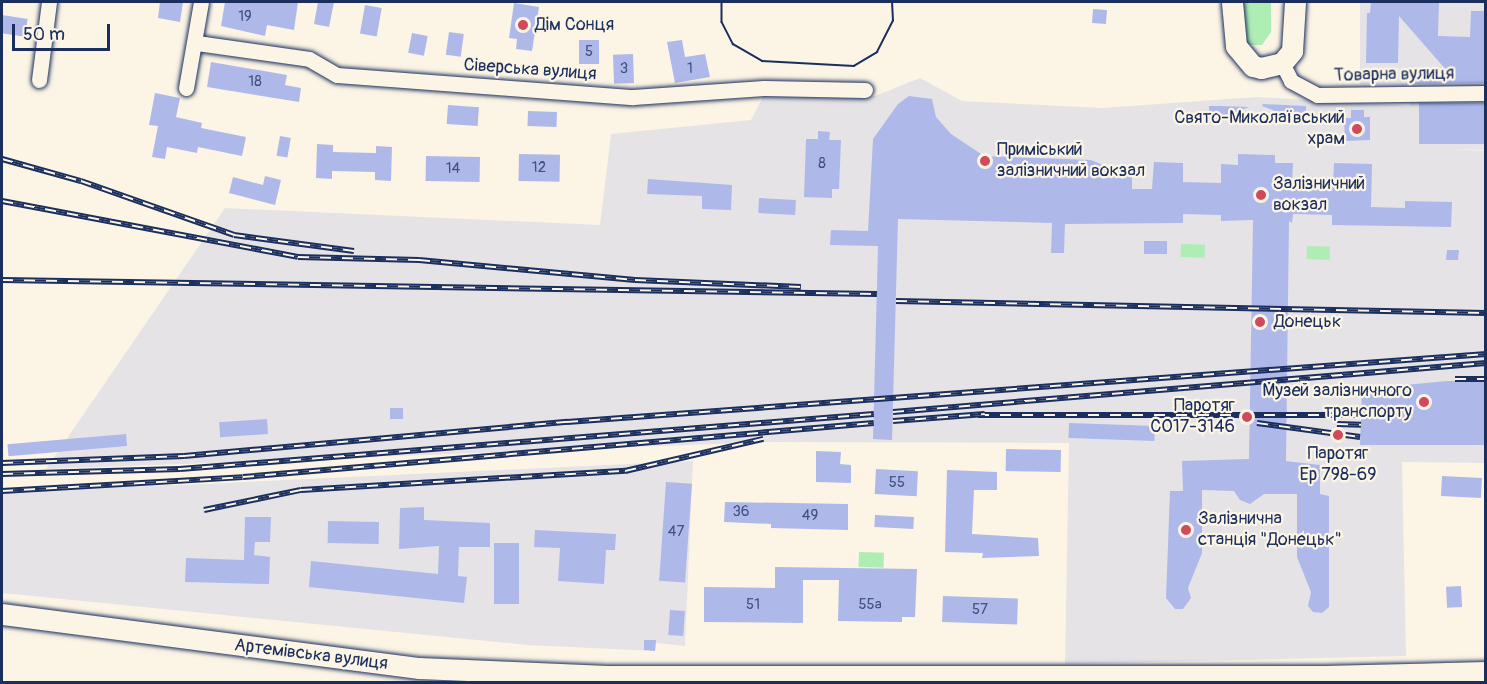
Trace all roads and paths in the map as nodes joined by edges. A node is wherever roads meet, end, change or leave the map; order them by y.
1 (49, 2) edge
2 (201, 2) edge
3 (1294, 2) edge
4 (1230, 3) edge
5 (197, 43) junction
6 (1282, 63) junction
7 (39, 80) dead end
8 (186, 88) dead end
9 (865, 90) dead end
10 (1485, 93) edge
11 (2, 614) edge
12 (1485, 672) edge
13 (895, 679) edge

1 - 7 street
2 - 5 street
3 - 6 main road
4 - 6 main road
5 - 8 street
5 - 9 street, Сіверська вулиця
6 - 10 street, Товарна вулиця
11 - 13 main road, Артемівська вулиця
12 - 13 main road, Артемівська вулиця

